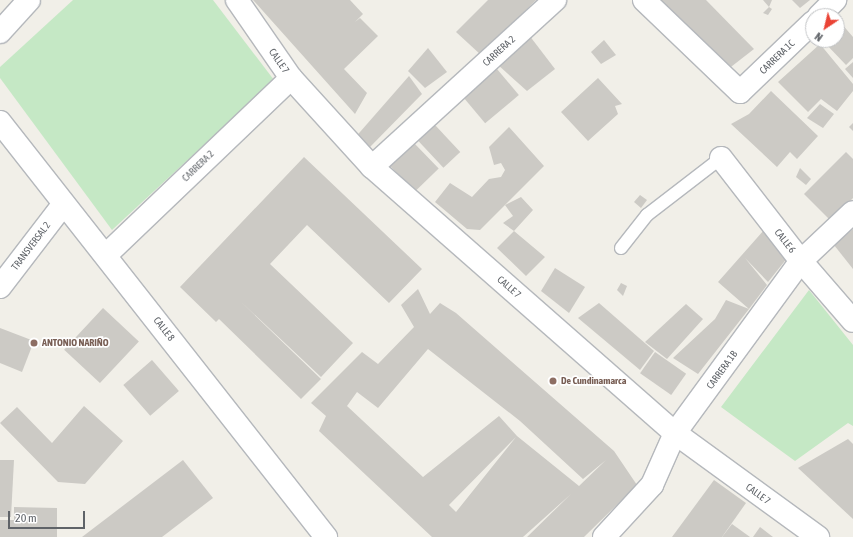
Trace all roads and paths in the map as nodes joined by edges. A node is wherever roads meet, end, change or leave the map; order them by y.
1 (29, 0) edge
2 (237, 0) edge
3 (555, 0) edge
4 (644, 0) edge
5 (835, 0) edge
6 (827, 8) edge
7 (805, 30) edge
8 (0, 32) edge
9 (291, 78) junction
10 (0, 122) edge
11 (721, 158) joint
12 (372, 167) junction
13 (63, 205) junction
14 (853, 212) edge
15 (621, 248) dead end
16 (106, 255) junction
17 (801, 261) junction
18 (0, 287) edge
19 (853, 321) edge
20 (676, 433) junction
21 (326, 537) edge
22 (604, 537) edge
23 (818, 537) edge

1 - 8 street
2 - 9 street, CALLE 7
3 - 12 street, CARRERA 2
4 - 7 street, CARRERA 1C
5 - 6 street
9 - 12 street, CALLE 7
9 - 16 street, CARRERA 2
10 - 13 street, CALLE 8
11 - 15 lane
11 - 17 street, CALLE 6
12 - 20 street, CALLE 7
13 - 16 street, CALLE 8
13 - 18 street, TRANSVERSAL 2
14 - 17 street, CARRERA 1B
16 - 21 street, CALLE 8
17 - 19 street, CALLE 6
17 - 20 street, CARRERA 1B
20 - 22 street, CARRERA 1B
20 - 23 street, CALLE 7

